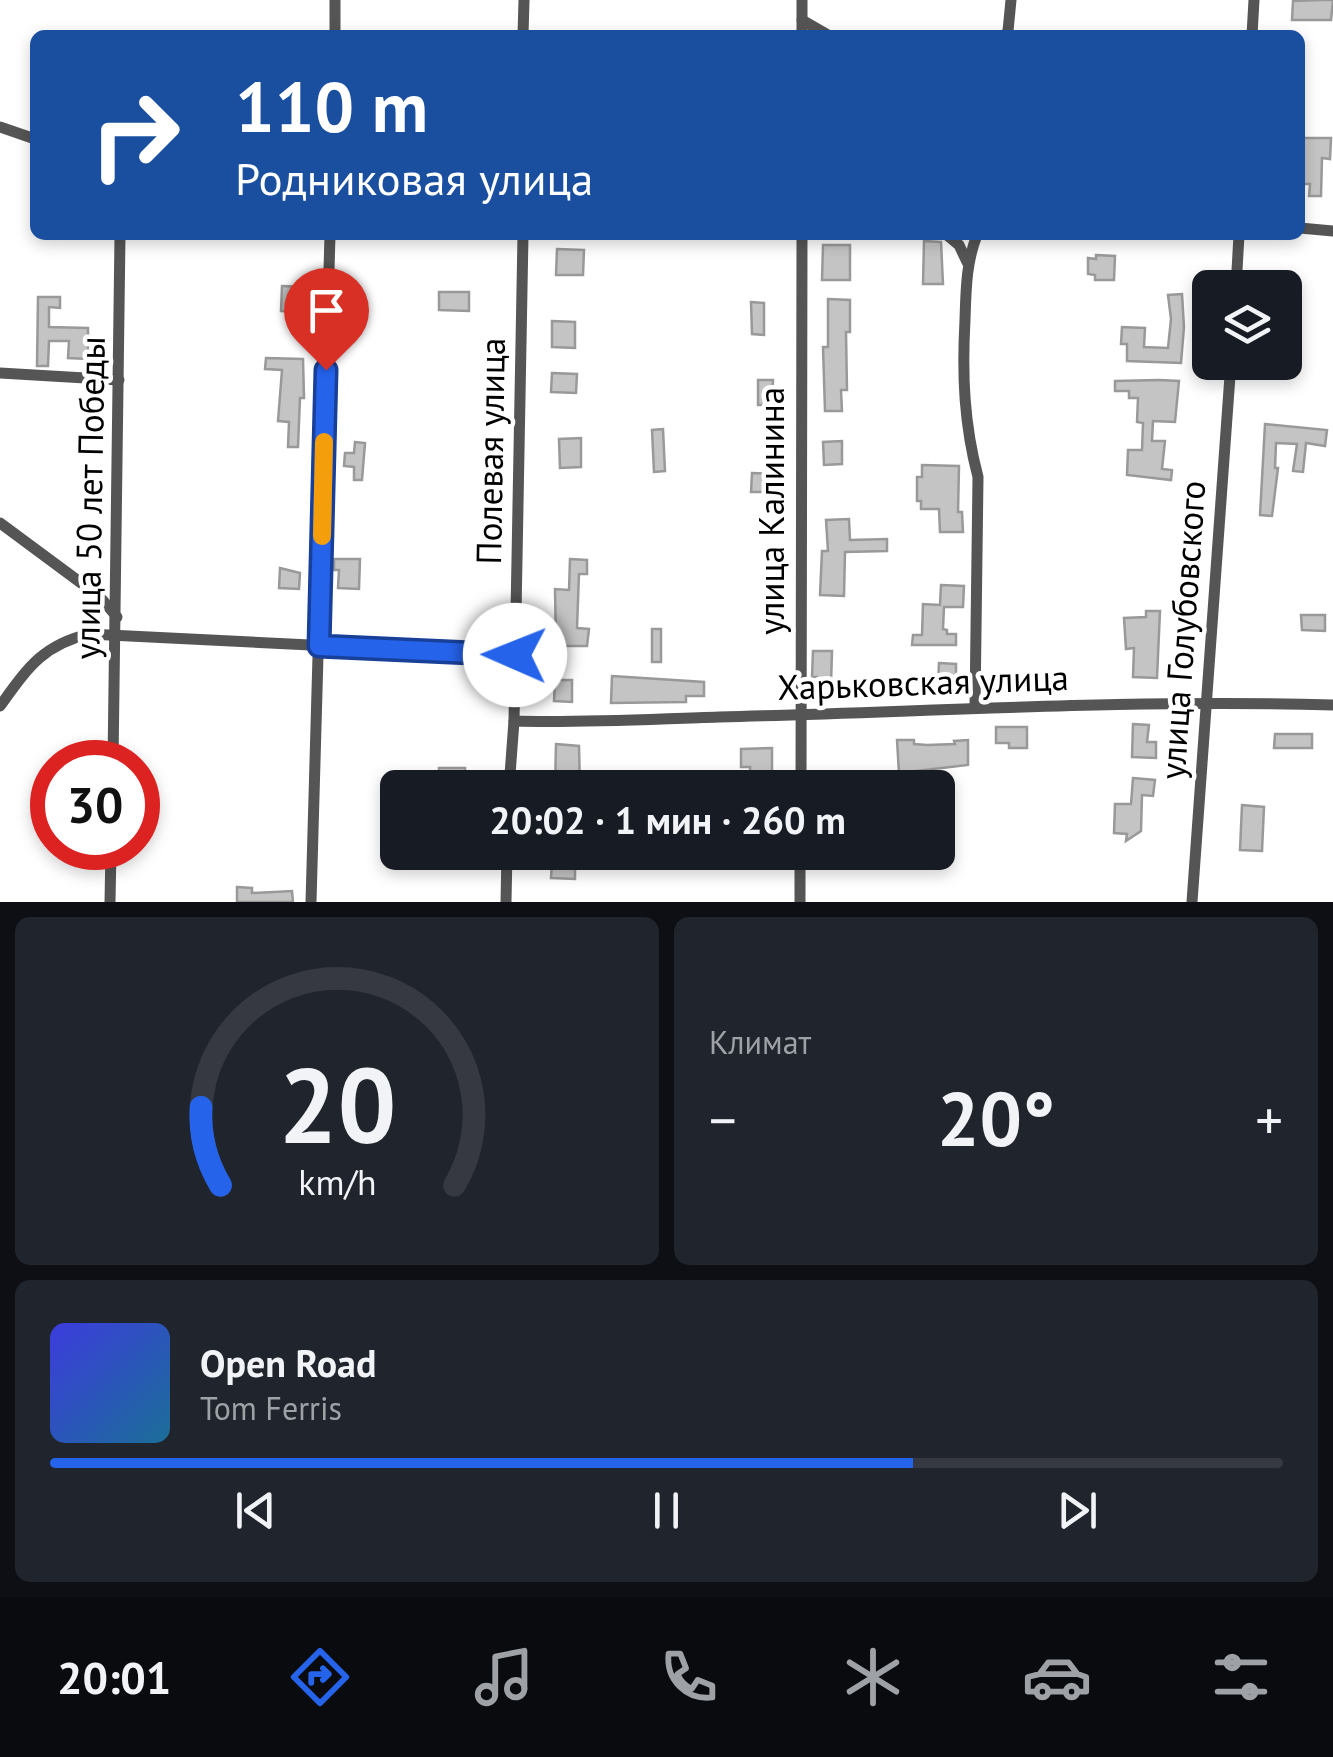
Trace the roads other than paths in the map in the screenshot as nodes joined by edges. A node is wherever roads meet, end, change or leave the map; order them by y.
1 (335, 0) edge
2 (524, 0) edge
3 (802, 0) edge
4 (1010, 0) edge
5 (1254, 0) edge
6 (802, 20) junction
7 (335, 30) edge
8 (523, 30) edge
9 (802, 30) edge
10 (819, 30) edge
11 (1006, 30) edge
12 (1252, 30) edge
13 (0, 127) edge
14 (30, 136) edge
15 (1305, 228) edge
16 (1333, 231) edge
17 (120, 240) edge
18 (330, 240) edge
19 (523, 240) edge
20 (802, 240) edge
21 (953, 240) edge
22 (975, 240) edge
23 (1239, 240) edge
24 (967, 262) junction
25 (1237, 270) edge
26 (0, 373) edge
27 (119, 380) junction
28 (1230, 380) edge
29 (0, 523) edge
30 (117, 617) junction
31 (116, 634) junction
32 (319, 646) junction
33 (515, 655) junction
34 (1208, 701) junction
35 (1333, 705) edge
36 (0, 706) edge
37 (974, 707) junction
38 (800, 717) junction
39 (514, 721) junction
40 (114, 740) edge
41 (510, 770) edge
42 (801, 770) edge
43 (111, 870) edge
44 (507, 870) edge
45 (800, 870) edge
46 (110, 902) edge
47 (311, 902) edge
48 (506, 902) edge
49 (800, 902) edge
50 (1192, 902) edge

1 - 7 street
2 - 8 street
3 - 6 street
4 - 11 street
5 - 12 street
6 - 9 street
6 - 10 street
13 - 14 street
15 - 16 street
17 - 27 street, улица 50 лет Победы
18 - 32 street
19 - 33 street, Полевая улица
20 - 38 street, улица Калинина
21 - 24 street
22 - 24 street
23 - 25 street
24 - 37 street
26 - 27 street
27 - 30 street, улица 50 лет Победы
28 - 34 street, улица Голубовского
29 - 30 street
30 - 31 street, улица 50 лет Победы
31 - 32 street
31 - 36 street
31 - 40 street, улица 50 лет Победы
32 - 33 street
32 - 47 street
33 - 39 street, Полевая улица
34 - 35 street, Харьковская улица
34 - 37 street, Харьковская улица
34 - 50 street, улица Голубовского
37 - 38 street, Харьковская улица
38 - 39 street, Харьковская улица
38 - 42 street, улица Калинина
39 - 41 street, Полевая улица
43 - 46 street
44 - 48 street
45 - 49 street

